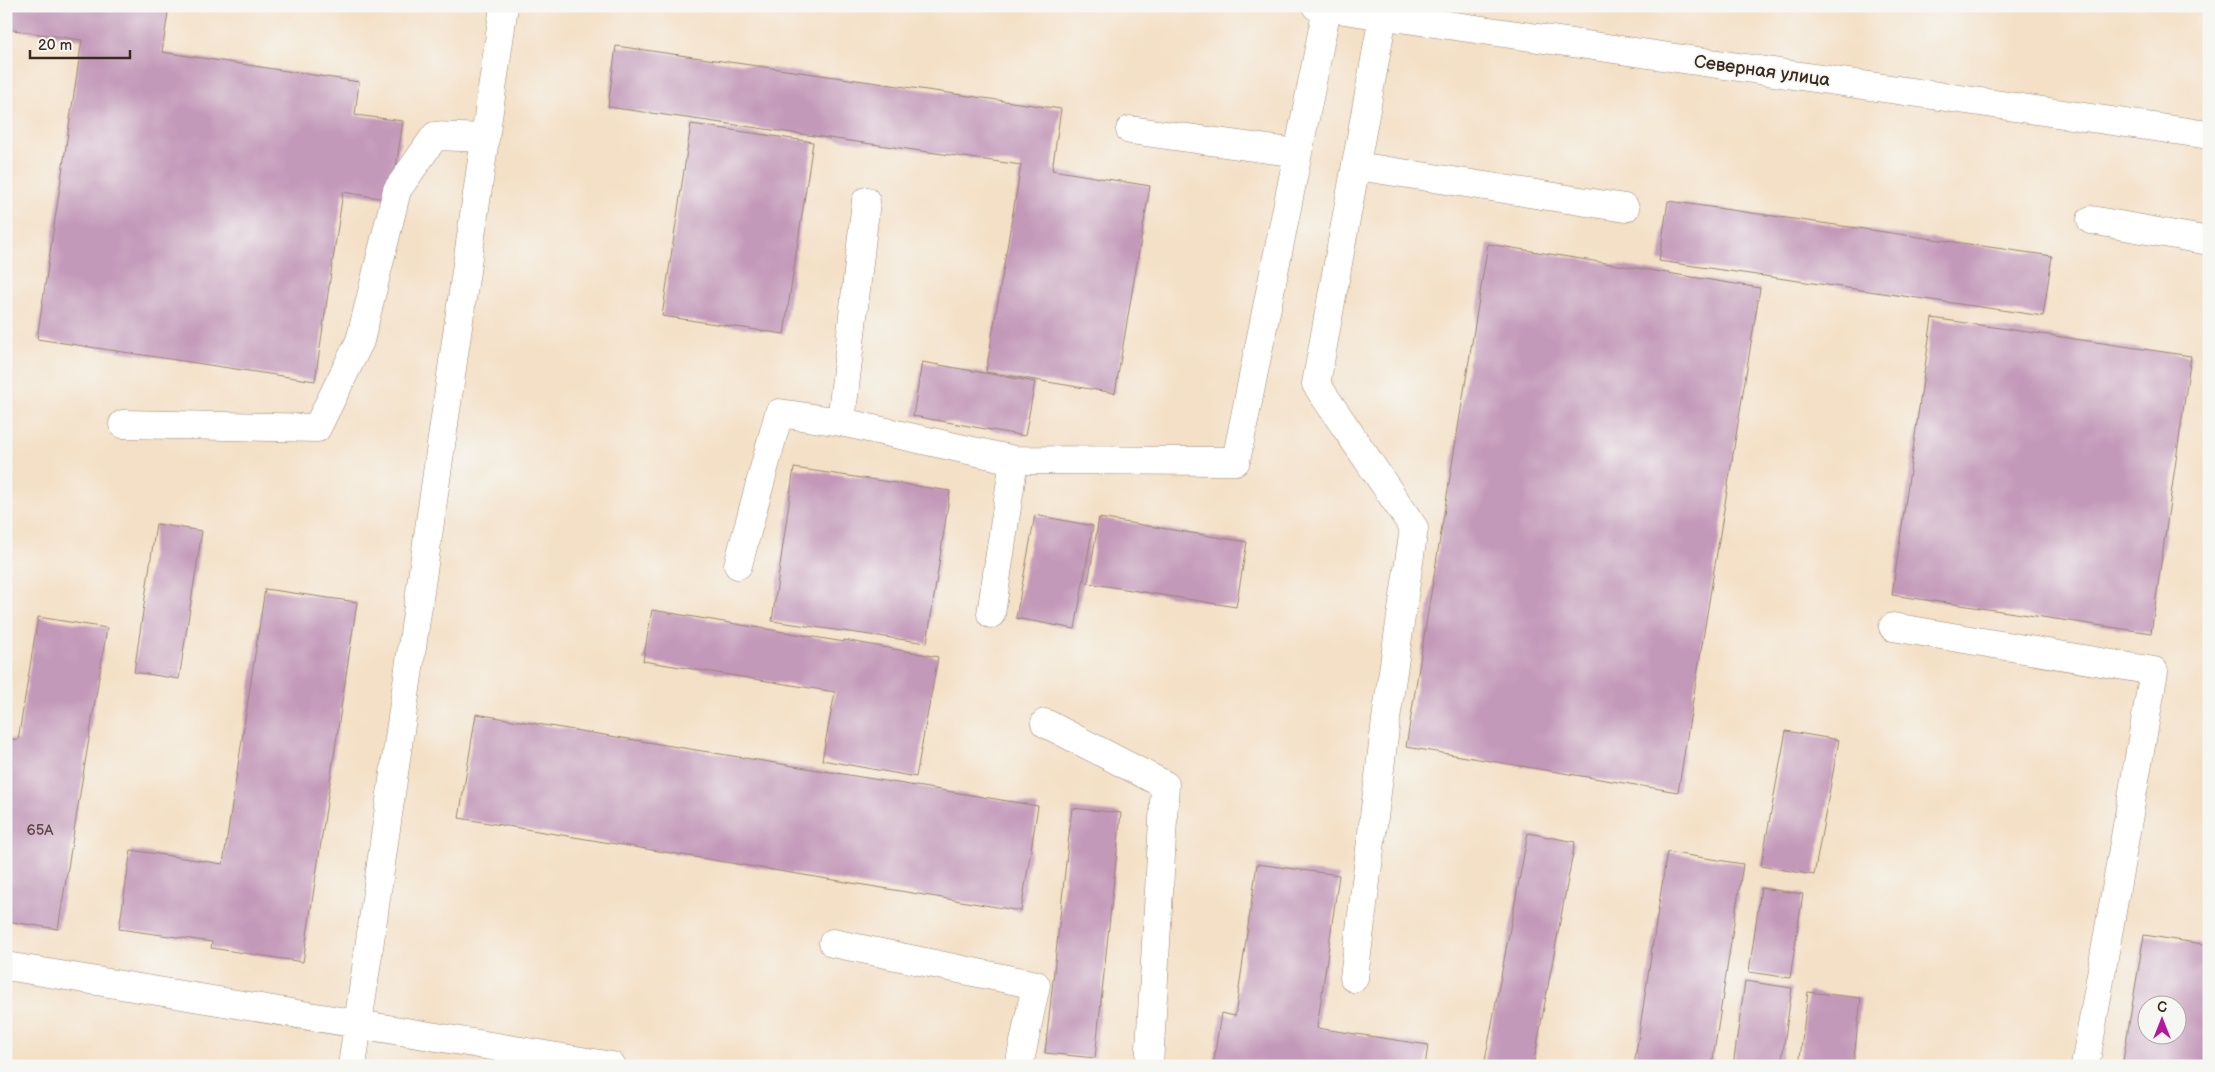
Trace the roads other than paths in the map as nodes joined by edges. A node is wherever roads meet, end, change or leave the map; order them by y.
1 (504, 6) edge
2 (1322, 7) edge
3 (1383, 16) junction
4 (1130, 130) dead end
5 (2209, 135) edge
6 (486, 138) junction
7 (1298, 153) junction
8 (1357, 166) junction
9 (866, 201) dead end
10 (1625, 208) dead end
11 (2092, 220) dead end
12 (2209, 241) edge
13 (841, 422) junction
14 (122, 424) dead end
15 (1014, 460) junction
16 (738, 565) dead end
17 (991, 614) dead end
18 (1893, 627) dead end
19 (1045, 723) dead end
20 (833, 943) dead end
21 (6, 966) edge
22 (1354, 978) dead end
23 (358, 1024) junction
24 (352, 1066) edge
25 (612, 1066) edge
26 (1019, 1066) edge
27 (1149, 1066) edge
28 (2085, 1066) edge

1 - 6 street
2 - 3 street, Северная улица
2 - 7 street
3 - 5 street, Северная улица
3 - 8 street
4 - 7 street
6 - 14 street
6 - 23 street
7 - 15 street
8 - 10 street
8 - 22 street
9 - 13 street
11 - 12 street
13 - 15 street
13 - 16 street
15 - 17 street
18 - 28 street
19 - 27 street
20 - 26 street
21 - 23 street
23 - 24 street
23 - 25 street

